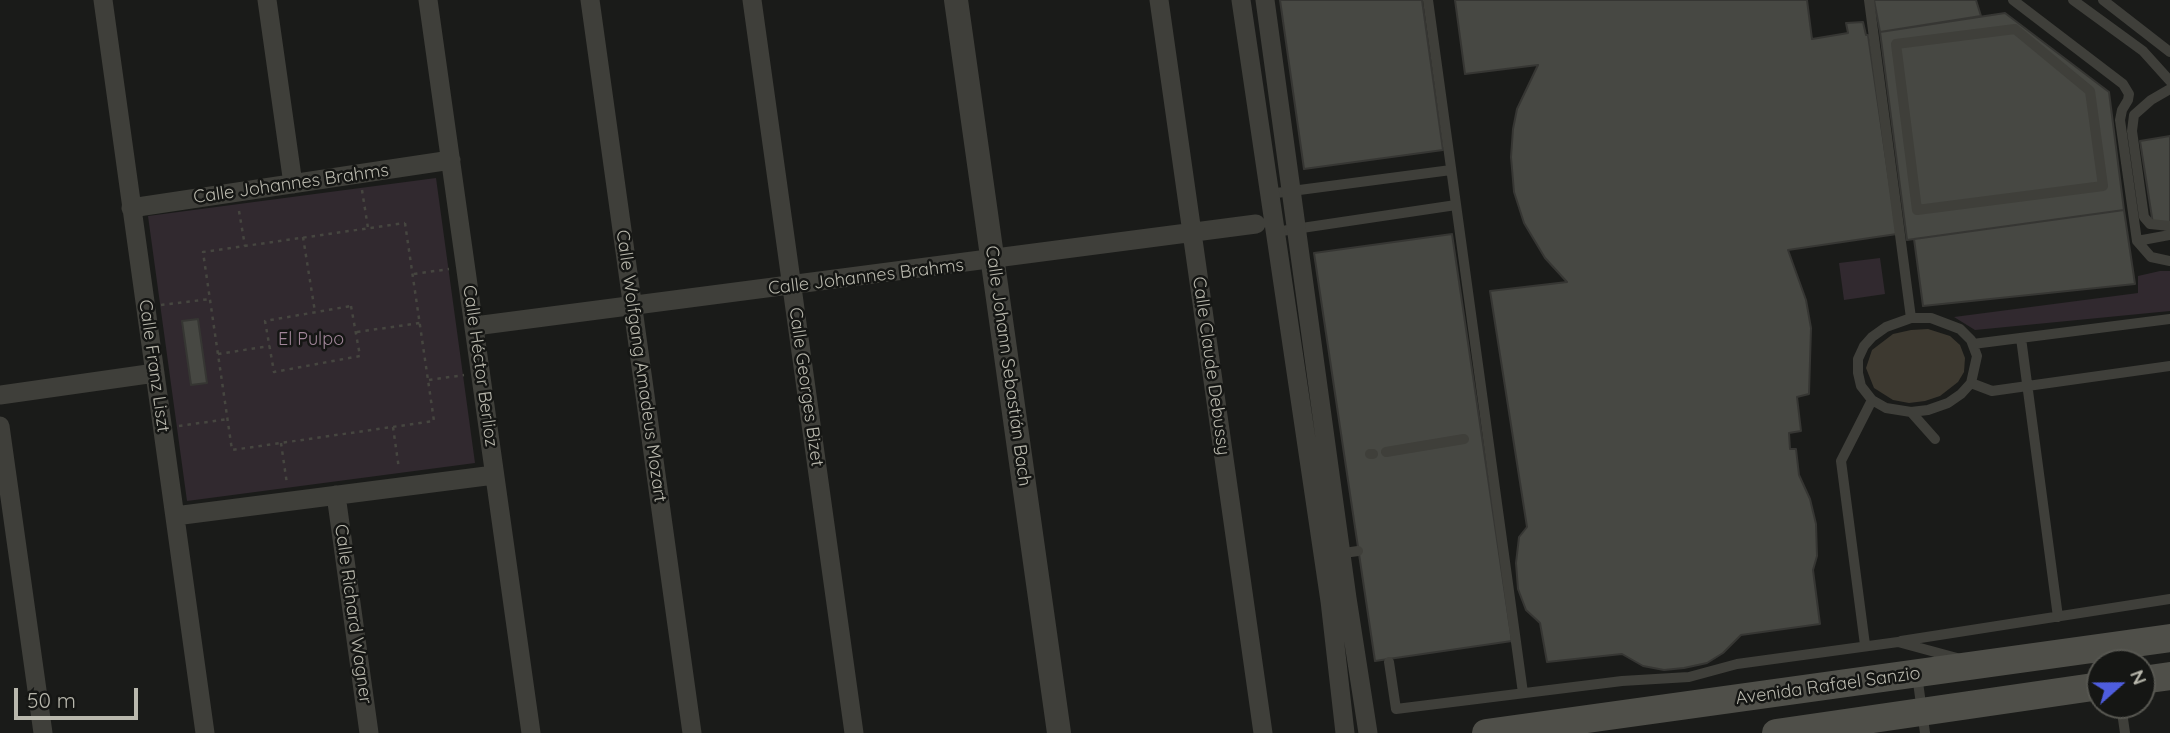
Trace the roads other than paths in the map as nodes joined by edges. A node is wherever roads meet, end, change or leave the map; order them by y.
1 (103, 0) edge
2 (267, 0) edge
3 (428, 0) edge
4 (590, 0) edge
5 (751, 0) edge
6 (956, 0) edge
7 (1159, 0) edge
8 (1241, 0) edge
9 (1265, 0) edge
10 (1428, 0) edge
11 (1868, 0) edge
12 (2013, 0) edge
13 (2073, 0) edge
14 (2103, 0) edge
15 (2170, 52) edge
16 (2054, 61) joint
17 (2170, 81) edge
18 (2170, 89) edge
19 (451, 160) junction
20 (1451, 170) junction
21 (293, 184) junction
22 (1292, 191) junction
23 (1269, 194) junction
24 (1456, 205) junction
25 (131, 208) junction
26 (1256, 224) dead end
27 (2170, 226) edge
28 (1297, 229) junction
29 (1275, 232) junction
30 (1192, 233) junction
31 (2170, 235) edge
32 (2137, 241) junction
33 (993, 260) junction
34 (2170, 261) edge
35 (792, 286) junction
36 (632, 306) junction
37 (1911, 318) junction
38 (2170, 318) edge
39 (475, 326) junction
40 (2021, 338) junction
41 (1973, 344) junction
42 (2170, 366) edge
43 (155, 373) junction
44 (1971, 383) junction
45 (2027, 386) junction
46 (0, 395) edge
47 (1872, 400) junction
48 (1911, 412) junction
49 (0, 426) edge
50 (1464, 439) dead end
51 (1935, 439) dead end
52 (1386, 452) dead end
53 (494, 475) junction
54 (336, 495) junction
55 (175, 516) junction
56 (1341, 553) junction
57 (2170, 599) edge
58 (2058, 617) junction
59 (2170, 638) edge
60 (1898, 642) junction
61 (1344, 643) junction
62 (1865, 645) junction
63 (1389, 662) dead end
64 (1985, 665) junction
65 (1917, 674) junction
66 (2086, 689) edge
67 (1523, 694) junction
68 (1923, 722) edge
69 (43, 733) edge
70 (205, 733) edge
71 (369, 733) edge
72 (531, 733) edge
73 (692, 733) edge
74 (854, 733) edge
75 (1059, 733) edge
76 (1263, 733) edge
77 (1345, 733) edge
78 (1368, 733) edge
79 (1486, 733) edge
80 (1776, 733) edge

1 - 25 street, Calle Franz Liszt
2 - 21 street
3 - 19 street, Calle Héctor Berlioz
4 - 36 street, Calle Wolfgang Amadeus Mozart
5 - 35 street, Calle Georges Bizet
6 - 33 street, Calle Johann Sebastián Bach
7 - 30 street, Calle Claude Debussy
8 - 23 street
9 - 22 street
10 - 20 lane
11 - 37 lane
12 - 32 lane
13 - 17 lane
14 - 15 lane
16 - 16 lane
18 - 27 lane
19 - 21 street, Calle Johannes Brahms
19 - 39 street, Calle Héctor Berlioz
20 - 22 lane
20 - 24 lane
21 - 25 street, Calle Johannes Brahms
22 - 23 lane
22 - 28 street
23 - 29 street
24 - 28 lane
24 - 67 lane
25 - 43 street, Calle Franz Liszt
26 - 30 street, Calle Johannes Brahms
28 - 29 lane
28 - 56 street
29 - 56 street
30 - 33 street, Calle Johannes Brahms
30 - 76 street, Calle Claude Debussy
31 - 32 lane
32 - 34 lane
33 - 35 street, Calle Johannes Brahms
33 - 75 street, Calle Johann Sebastián Bach
35 - 36 street, Calle Johannes Brahms
35 - 74 street, Calle Georges Bizet
36 - 39 street, Calle Johannes Brahms
36 - 73 street, Calle Wolfgang Amadeus Mozart
37 - 41 lane
37 - 47 lane
38 - 40 lane
39 - 53 street, Calle Héctor Berlioz
40 - 41 lane
40 - 45 lane
41 - 44 lane
42 - 45 lane
43 - 46 street
43 - 55 street, Calle Franz Liszt
44 - 45 lane
44 - 48 lane
45 - 58 lane
47 - 48 lane
47 - 62 lane
48 - 51 lane
49 - 69 street
50 - 52 lane
53 - 54 street
53 - 72 street, Calle Héctor Berlioz
54 - 55 street
54 - 71 street, Calle Richard Wagner
55 - 70 street, Calle Franz Liszt
56 - 61 street
57 - 58 lane
58 - 60 lane
59 - 64 main road, Avenida Rafael Sanzio
60 - 62 lane
60 - 64 lane
61 - 77 street
61 - 78 street
62 - 67 lane
63 - 67 lane
64 - 65 main road, Avenida Rafael Sanzio
65 - 68 lane
65 - 79 main road, Avenida Rafael Sanzio
66 - 68 main road
68 - 80 main road

